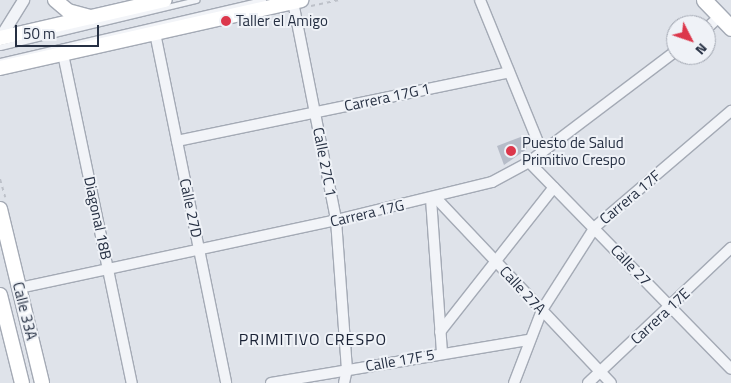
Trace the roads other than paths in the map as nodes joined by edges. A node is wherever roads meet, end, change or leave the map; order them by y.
1 (55, 0) edge
2 (165, 0) edge
3 (196, 0) edge
4 (263, 0) edge
5 (480, 0) edge
6 (704, 0) edge
7 (297, 1) edge
8 (145, 2) edge
9 (22, 3) edge
10 (720, 16) junction
11 (97, 18) junction
12 (716, 20) edge
13 (0, 25) edge
14 (731, 28) edge
15 (155, 33) junction
16 (0, 38) edge
17 (0, 47) edge
18 (63, 54) junction
19 (666, 59) edge
20 (0, 61) edge
21 (0, 68) edge
22 (509, 72) junction
23 (731, 111) edge
24 (316, 112) junction
25 (177, 141) junction
26 (542, 152) junction
27 (529, 162) junction
28 (554, 187) junction
29 (433, 198) junction
30 (0, 209) edge
31 (336, 220) junction
32 (595, 227) junction
33 (731, 248) edge
34 (200, 250) junction
35 (496, 262) junction
36 (109, 268) junction
37 (19, 288) junction
38 (0, 297) edge
39 (671, 306) junction
40 (542, 310) junction
41 (440, 332) junction
42 (529, 340) junction
43 (442, 353) junction
44 (347, 369) junction
45 (731, 369) edge
46 (600, 372) junction
47 (22, 383) edge
48 (42, 383) edge
49 (132, 383) edge
50 (226, 383) edge
51 (271, 383) edge
52 (344, 383) edge
53 (514, 383) edge
54 (588, 383) edge
55 (611, 383) edge

1 - 11 main road
2 - 8 main road
3 - 17 lane
4 - 20 lane
5 - 22 street
6 - 10 main road
7 - 15 main road
7 - 24 street, Calle 27C 1
8 - 11 main road
9 - 13 street
9 - 16 street
10 - 12 street
10 - 14 main road
11 - 16 main road
15 - 18 main road
15 - 25 street, Calle 27D
18 - 21 main road
18 - 36 street, Diagonal 18B
19 - 26 street, Carrera 17G
22 - 24 street, Carrera 17G 1
22 - 26 street
23 - 32 street, Carrera 17F
24 - 25 street, Carrera 17G 1
24 - 31 street, Calle 27C 1
25 - 34 street, Calle 27D
26 - 27 street, Carrera 17G
27 - 28 street, Calle 27
27 - 29 street, Carrera 17G
28 - 32 street, Calle 27
28 - 35 street
29 - 31 street, Carrera 17G
29 - 35 street, Calle 27A
29 - 41 street
30 - 37 main road, Calle 33A
31 - 34 street, Carrera 17G
31 - 44 street, Calle 27C 1
32 - 39 street, Calle 27
32 - 40 street, Carrera 17F
33 - 39 street, Carrera 17E
34 - 36 street, Carrera 17G
34 - 50 street, Calle 27D
35 - 40 street, Calle 27A
35 - 41 street
36 - 37 street, Carrera 17G
36 - 49 street, Diagonal 18B
37 - 48 main road, Calle 33A
38 - 47 main road, Calle 33A
39 - 45 street, Calle 27
39 - 46 street, Carrera 17E
40 - 42 street, Carrera 17F
40 - 46 street, Calle 27A
41 - 43 street
42 - 43 street, Calle 17F 5
42 - 53 street, Carrera 17F
43 - 44 street, Calle 17F 5
44 - 51 street, Calle 17F 5
44 - 52 street, Calle 27C 1
46 - 54 street, Carrera 17E
46 - 55 street, Calle 27A

